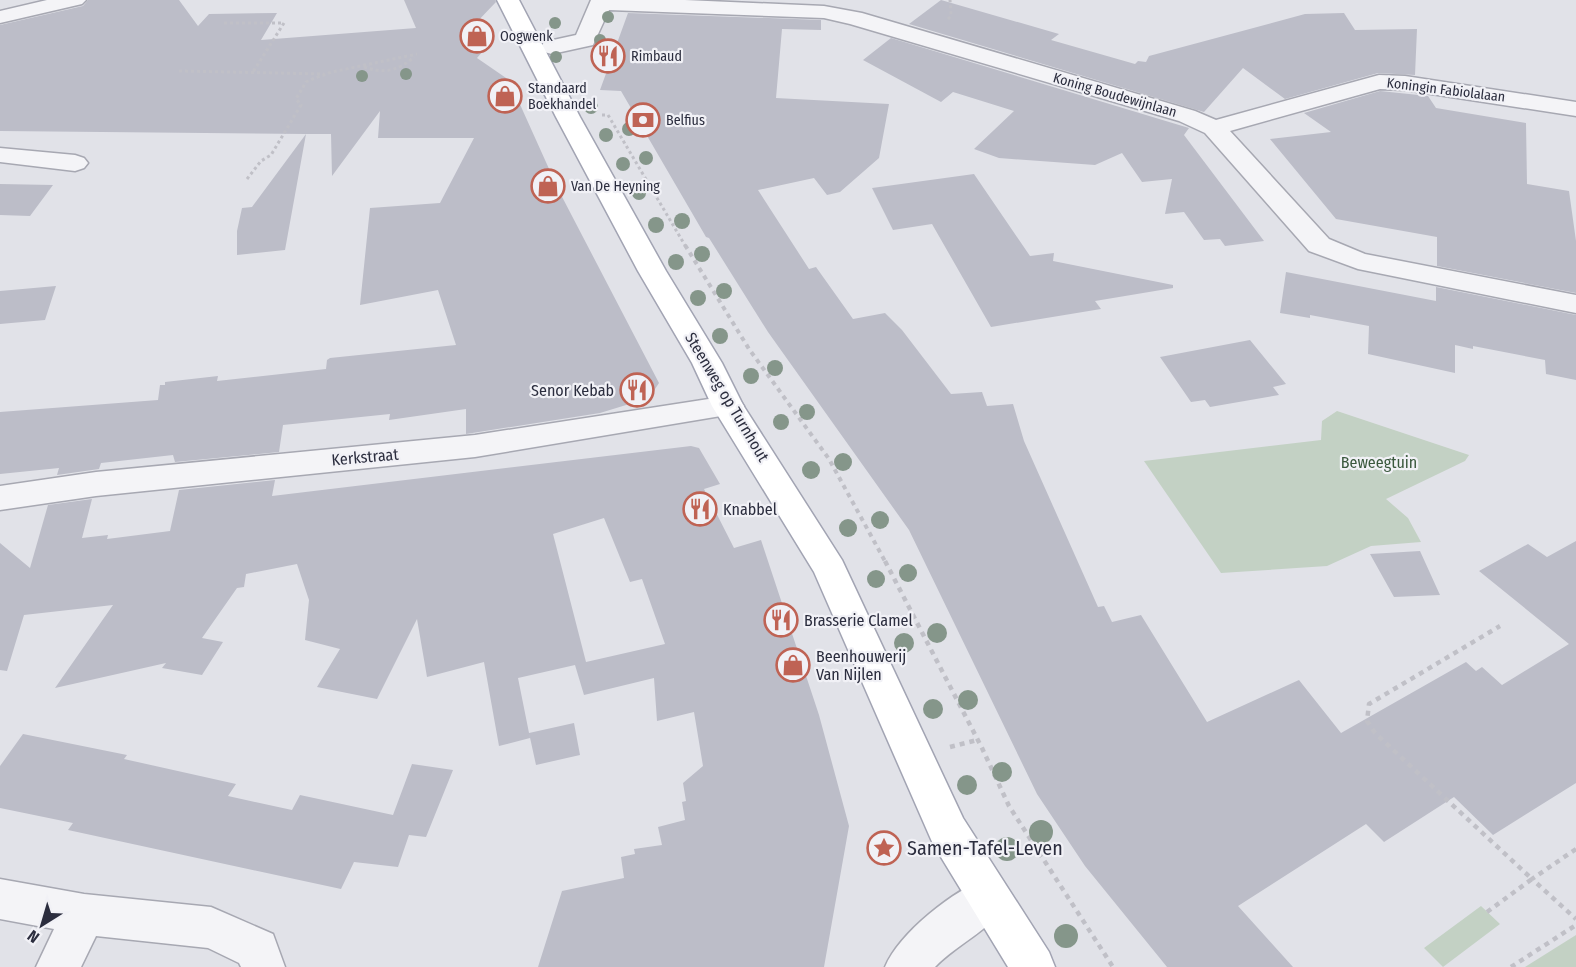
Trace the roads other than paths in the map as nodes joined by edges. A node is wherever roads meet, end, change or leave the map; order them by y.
1 (75, 0) edge
2 (508, 0) edge
3 (602, 2) edge
4 (0, 17) edge
5 (543, 49) junction
6 (1576, 109) edge
7 (1214, 128) junction
8 (0, 155) edge
9 (75, 163) dead end
10 (1576, 304) edge
11 (728, 406) junction
12 (0, 498) edge
13 (989, 897) junction
14 (0, 899) edge
15 (84, 914) junction
16 (58, 967) edge
17 (263, 967) edge
18 (907, 967) edge
19 (1033, 967) edge

1 - 4 street
2 - 5 main road, Steenweg op Turnhout
3 - 5 street
3 - 7 street, Koning Boudewijnlaan
5 - 11 main road, Steenweg op Turnhout
6 - 7 street, Koningin Fabiolalaan
7 - 10 street, Koning Boudewijnlaan
8 - 9 street
11 - 12 street, Kerkstraat
11 - 13 main road, Steenweg op Turnhout
13 - 18 street
13 - 19 main road, Steenweg op Turnhout
14 - 15 street
15 - 16 street
15 - 17 street

